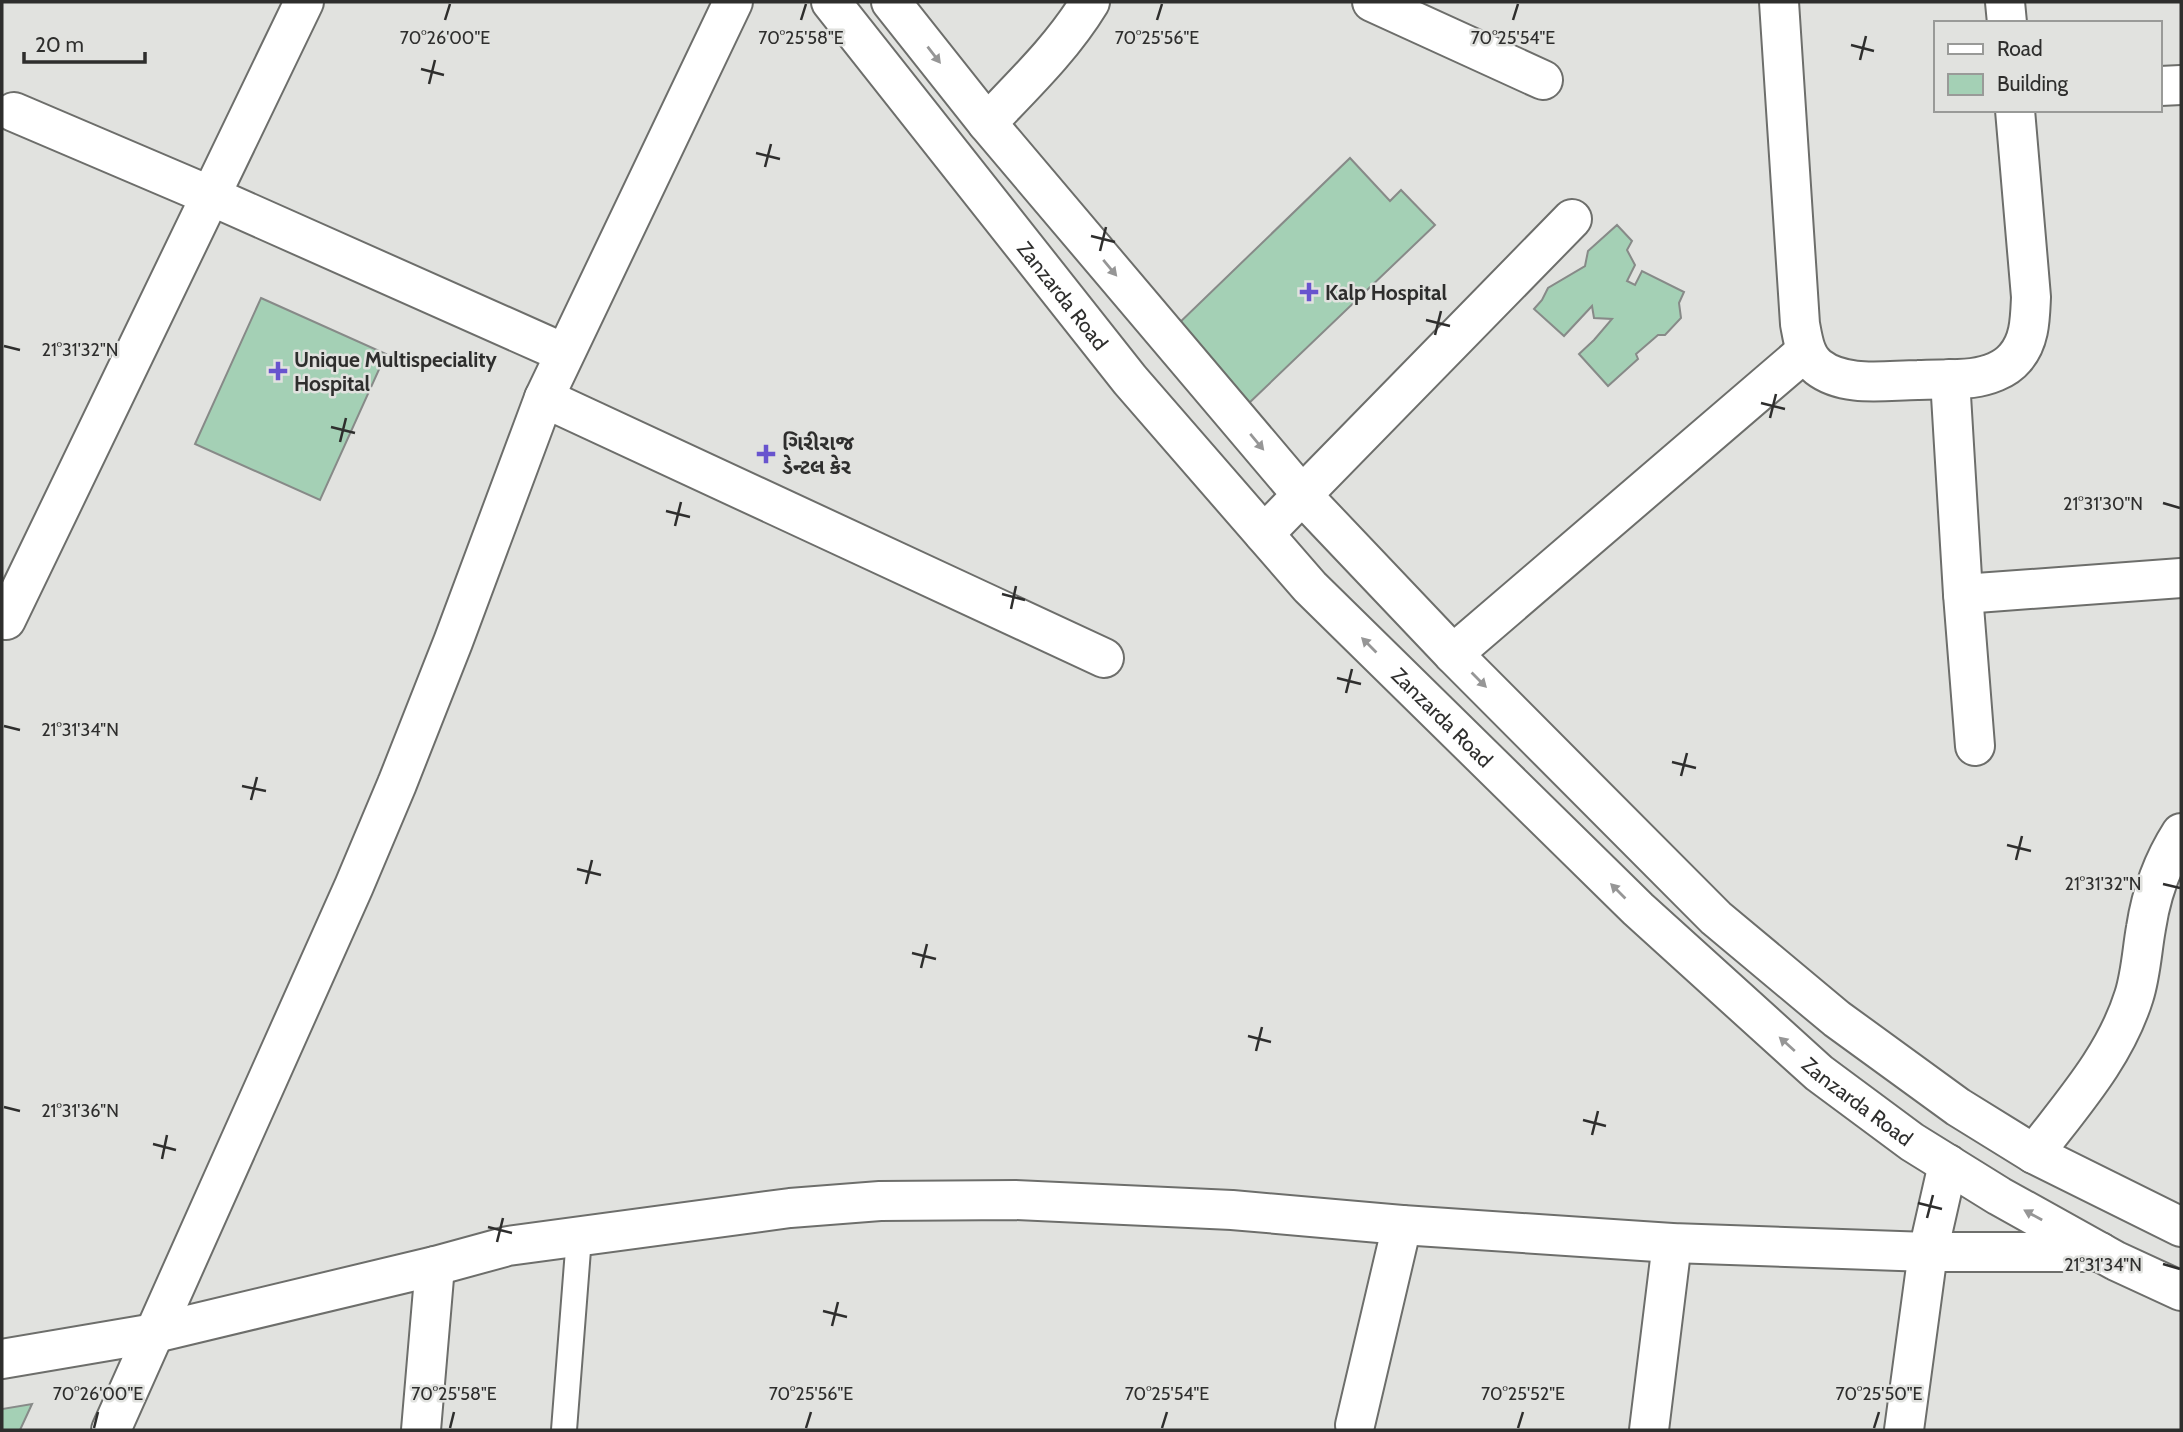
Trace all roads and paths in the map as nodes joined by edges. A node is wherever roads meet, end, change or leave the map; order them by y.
1 (304, 2) edge
2 (733, 2) edge
3 (831, 2) edge
4 (891, 2) edge
5 (1090, 2) edge
6 (1372, 2) edge
7 (1780, 2) edge
8 (2006, 2) edge
9 (2007, 21) edge
10 (1543, 80) dead end
11 (2181, 85) edge
12 (2162, 86) edge
13 (14, 112) dead end
14 (2015, 112) edge
15 (987, 122) junction
16 (211, 196) junction
17 (1572, 219) dead end
18 (1806, 351) junction
19 (564, 353) junction
20 (1950, 379) junction
21 (544, 398) junction
22 (1302, 495) junction
23 (1264, 534) junction
24 (2181, 578) edge
25 (1963, 594) junction
26 (6, 620) dead end
27 (1453, 654) junction
28 (1104, 658) dead end
29 (1975, 746) dead end
30 (2181, 833) edge
31 (2034, 1154) junction
32 (1948, 1164) junction
33 (1402, 1225) junction
34 (2181, 1225) edge
35 (579, 1237) junction
36 (1672, 1244) junction
37 (1928, 1252) junction
38 (2100, 1252) junction
39 (435, 1266) junction
40 (2181, 1291) edge
41 (155, 1333) junction
42 (2, 1360) edge
43 (1355, 1424) dead end
44 (111, 1430) edge
45 (421, 1430) edge
46 (564, 1430) edge
47 (1649, 1430) edge
48 (1905, 1430) edge

1 - 16 street
2 - 19 street
3 - 23 street, Zanzarda Road
4 -> 15 street
5 - 15 street
6 - 10 street
7 - 18 street
8 - 9 street
11 - 12 street
13 - 16 street
14 - 20 street
15 -> 22 street
16 - 19 street
16 - 26 street
17 - 22 street
18 - 20 street
18 - 27 street
19 - 21 street
20 - 25 street
21 - 28 street
21 - 41 street
22 - 23 street
22 - 27 street
32 -> 23 street, Zanzarda Road
24 - 25 street
25 - 29 street
27 -> 31 street
30 - 31 street
31 - 34 street
32 - 37 street
38 -> 32 street, Zanzarda Road
33 - 35 street
33 - 36 street
33 - 43 street
35 - 39 street
35 - 46 lane
36 - 37 street
36 - 47 street
37 - 38 street
37 - 48 street
38 - 40 street, Zanzarda Road
39 - 41 street
39 - 45 street
41 - 42 street
41 - 44 street

